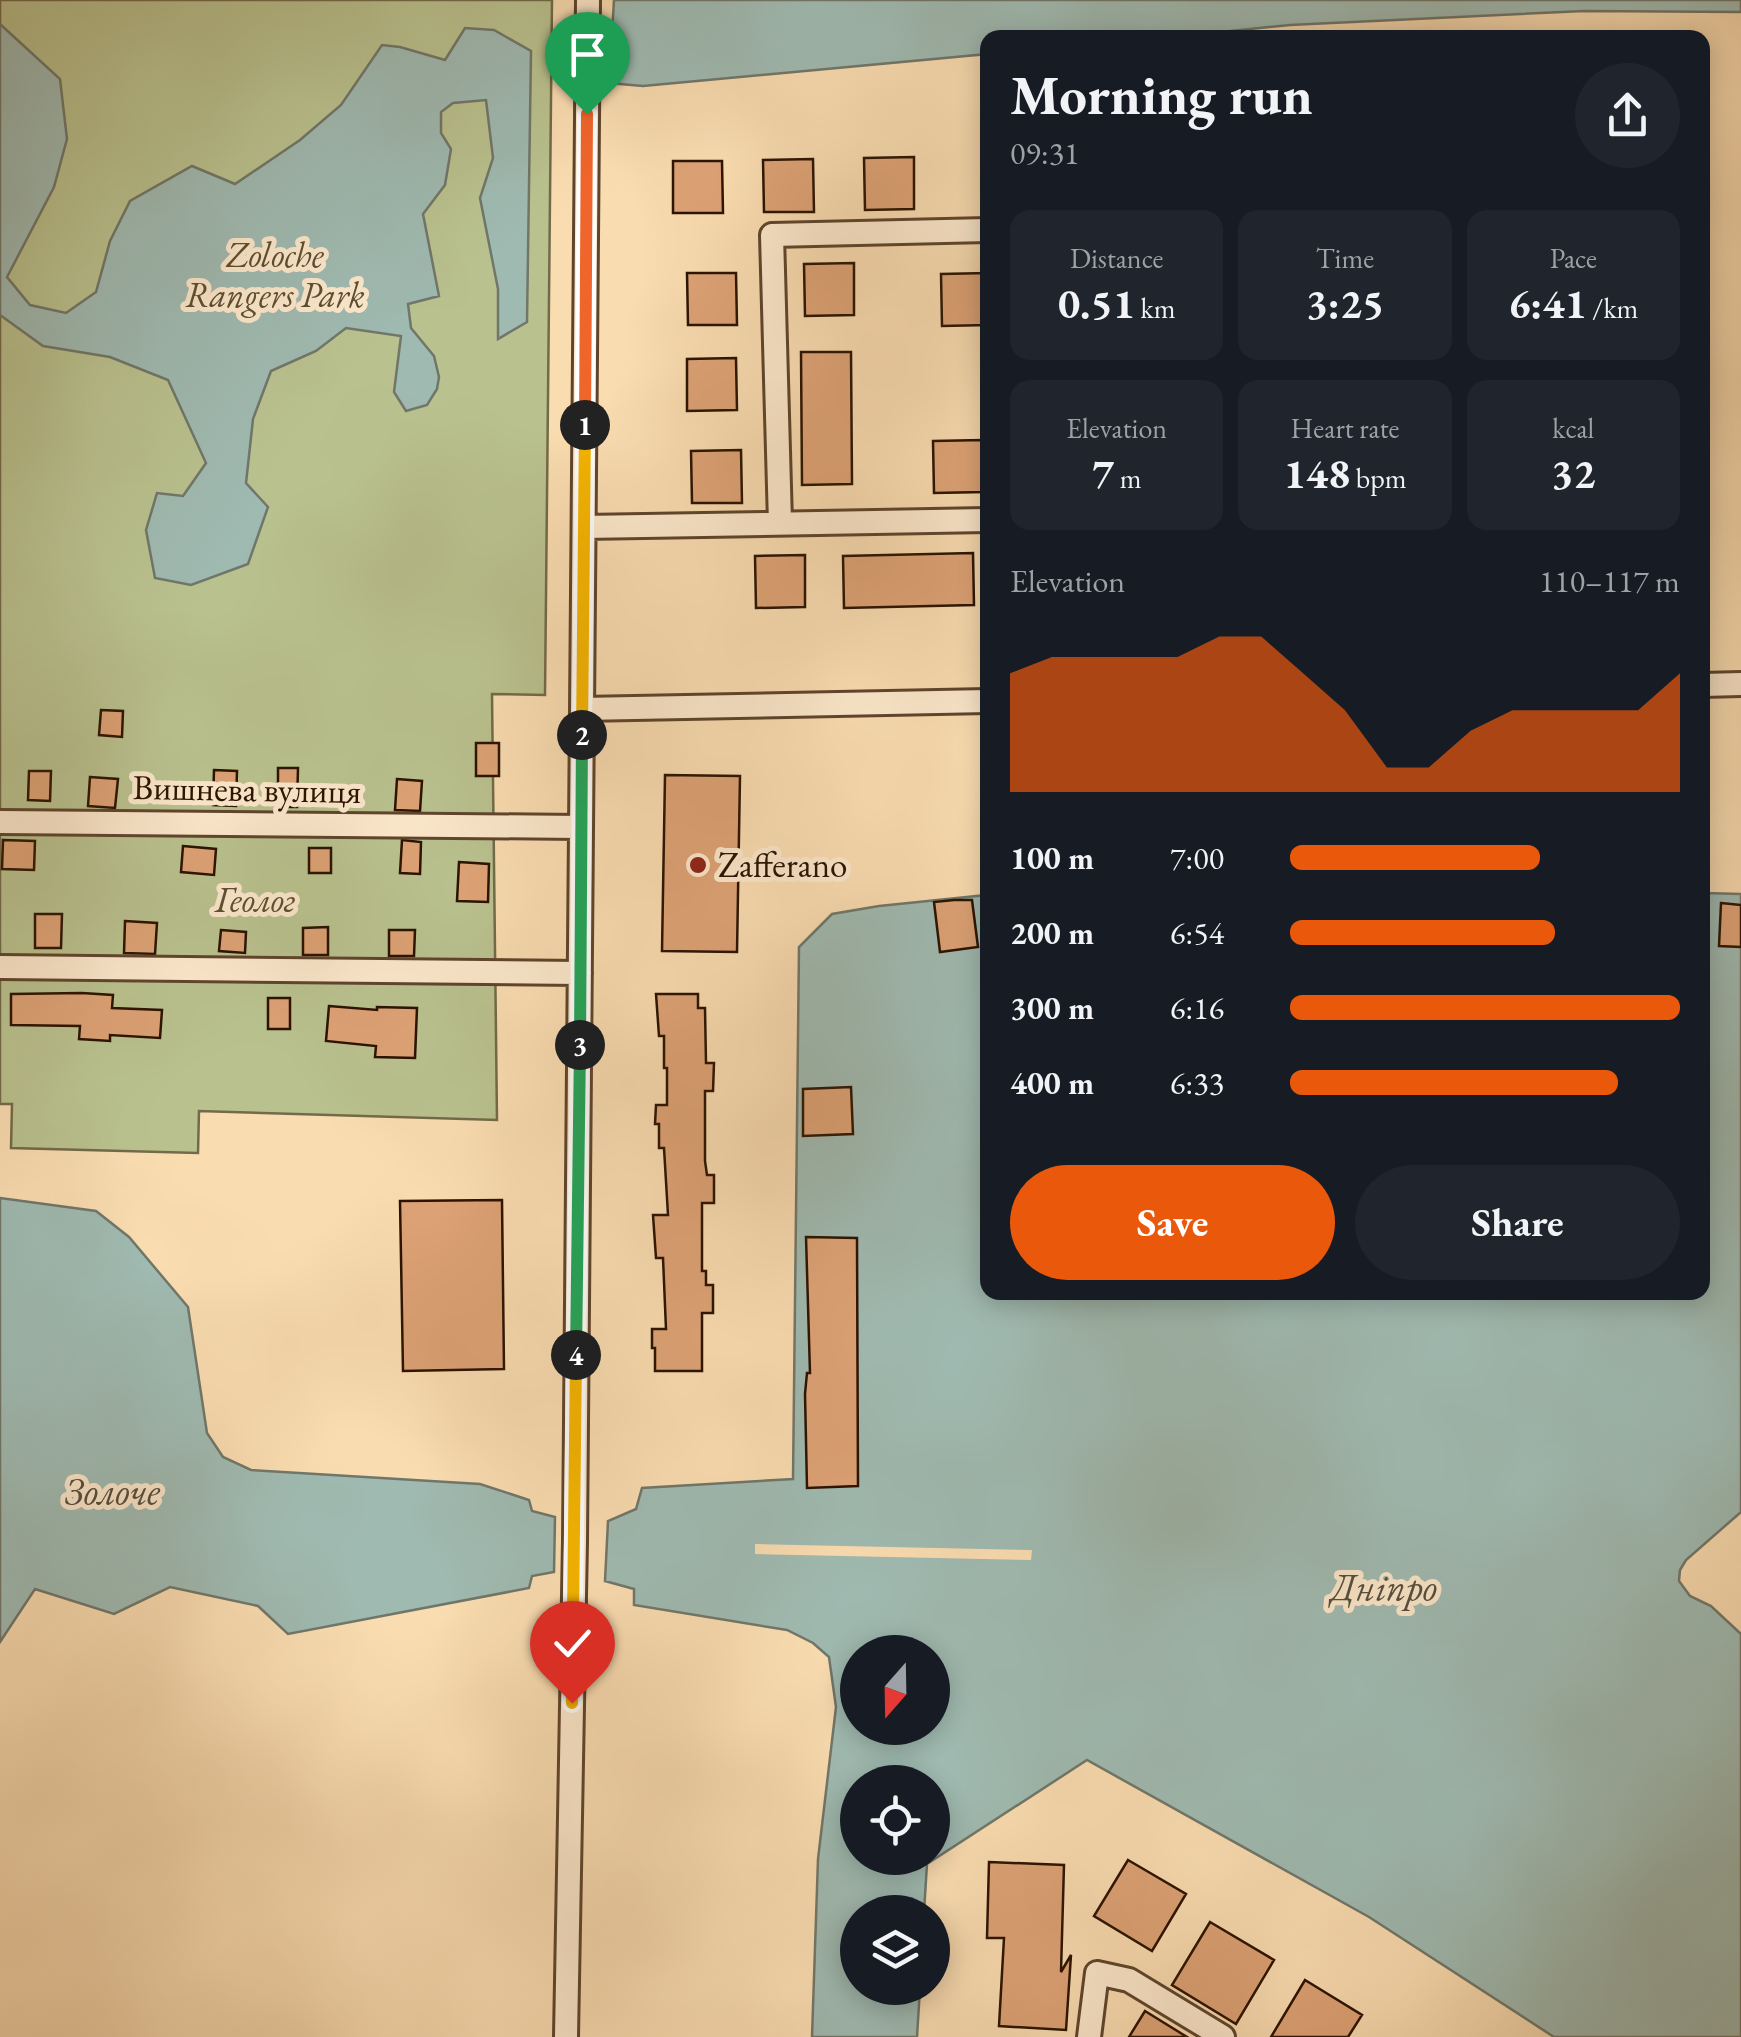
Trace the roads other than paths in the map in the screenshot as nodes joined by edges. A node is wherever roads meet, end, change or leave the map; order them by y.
1 (588, 0) edge
2 (980, 230) edge
3 (980, 520) edge
4 (780, 523) junction
5 (584, 527) junction
6 (1741, 684) edge
7 (1710, 685) edge
8 (980, 700) edge
9 (582, 709) junction
10 (0, 822) edge
11 (581, 826) junction
12 (0, 967) edge
13 (580, 973) junction
14 (566, 2037) edge
15 (1090, 2037) edge
16 (1223, 2037) edge

1 - 5 street
2 - 4 street
3 - 4 street
4 - 5 street
5 - 9 street
6 - 7 street
8 - 9 street
9 - 11 street
10 - 11 street, Вишнева вулиця
11 - 13 street
12 - 13 street
13 - 14 street
15 - 16 street

